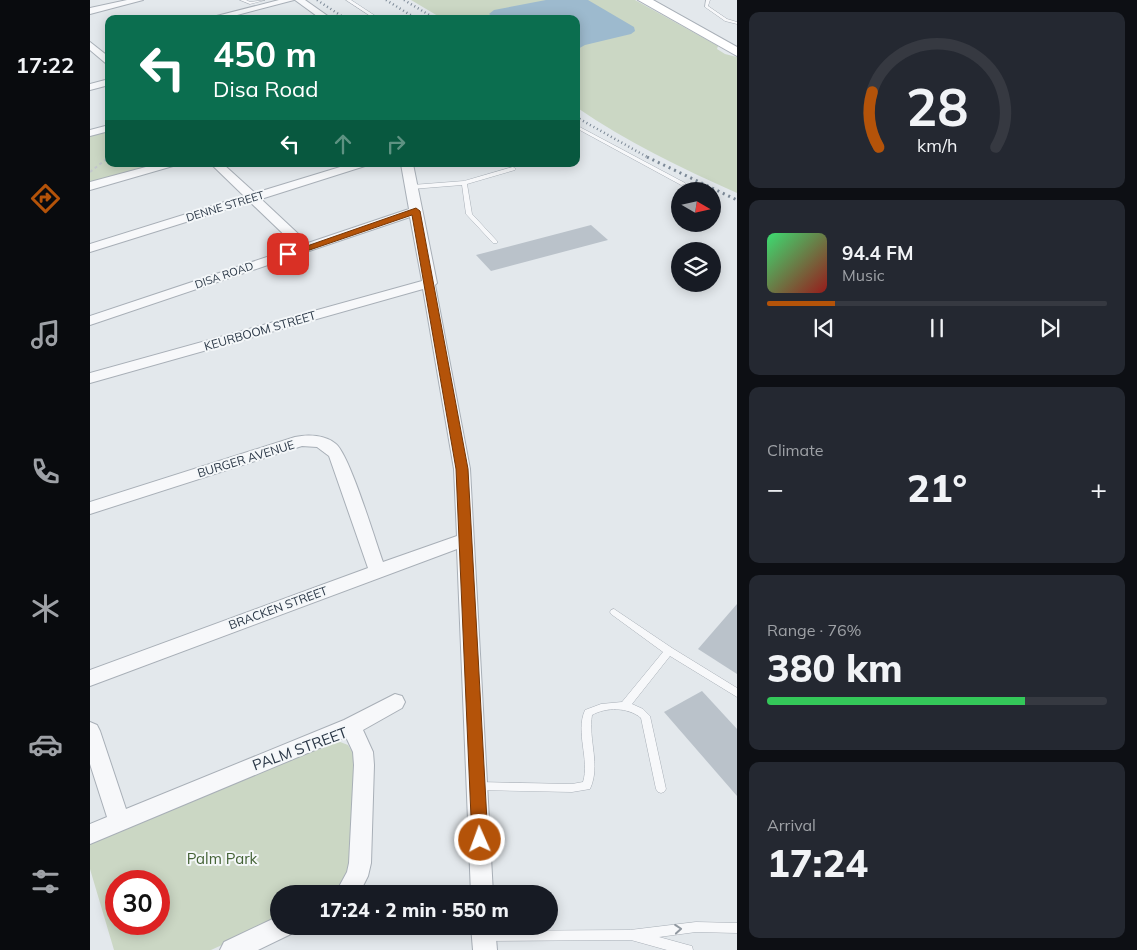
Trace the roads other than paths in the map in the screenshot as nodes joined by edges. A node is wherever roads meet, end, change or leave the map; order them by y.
1 (139, 0) edge
2 (242, 0) edge
3 (263, 0) edge
4 (290, 0) edge
5 (299, 0) edge
6 (348, 0) edge
7 (644, 0) edge
8 (658, 0) edge
9 (708, 0) edge
10 (276, 1) edge
11 (90, 11) edge
12 (224, 15) edge
13 (322, 15) edge
14 (372, 15) edge
15 (737, 23) edge
16 (93, 45) edge
17 (736, 49) edge
18 (105, 58) edge
19 (105, 83) edge
20 (90, 87) edge
21 (580, 128) edge
22 (105, 129) edge
23 (90, 133) edge
24 (158, 167) edge
25 (220, 167) edge
26 (351, 167) edge
27 (409, 167) edge
28 (502, 167) edge
29 (513, 169) dead end
30 (499, 172) junction
31 (680, 182) edge
32 (464, 183) junction
33 (90, 186) edge
34 (412, 187) junction
35 (252, 197) junction
36 (416, 211) junction
37 (495, 242) dead end
38 (90, 248) edge
39 (306, 248) junction
40 (430, 284) junction
41 (90, 321) edge
42 (90, 378) edge
43 (90, 508) edge
44 (466, 539) junction
45 (378, 572) junction
46 (614, 612) dead end
47 (669, 651) junction
48 (90, 678) edge
49 (737, 693) edge
50 (395, 702) dead end
51 (624, 707) junction
52 (351, 726) junction
53 (90, 731) edge
54 (478, 786) junction
55 (661, 789) dead end
56 (119, 822) junction
57 (90, 834) edge
58 (352, 885) edge
59 (482, 885) edge
60 (737, 928) edge
61 (270, 932) edge
62 (630, 935) junction
63 (484, 938) edge
64 (232, 950) edge
65 (688, 950) edge

1 - 11 street
2 - 3 lane
4 - 10 street
5 - 13 street
6 - 14 lane
7 - 17 main road
8 - 17 main road
9 - 15 lane
10 - 12 street
16 - 18 street
19 - 20 street
21 - 31 lane
22 - 23 street
24 - 33 street
25 - 35 street
26 - 35 street, DENNE STREET
27 - 34 street
28 - 30 lane
29 - 30 lane
30 - 32 lane
32 - 34 lane
32 - 37 lane
34 - 36 street
35 - 38 street, DENNE STREET
35 - 39 street
36 - 39 street, DISA ROAD
36 - 40 street
39 - 41 street, DISA ROAD
40 - 42 street, KEURBOOM STREET
40 - 44 street
43 - 45 street, BURGER AVENUE
44 - 45 street, BRACKEN STREET
44 - 54 street
45 - 48 street, BRACKEN STREET
46 - 47 lane
47 - 49 lane
47 - 51 lane
50 - 52 street
51 - 54 lane
51 - 55 lane
52 - 56 street, PALM STREET
52 - 58 street, PALM STREET
53 - 56 street
54 - 59 street
56 - 57 street, PALM STREET
62 -> 60 lane
61 - 64 street
62 - 63 lane
62 - 65 lane

